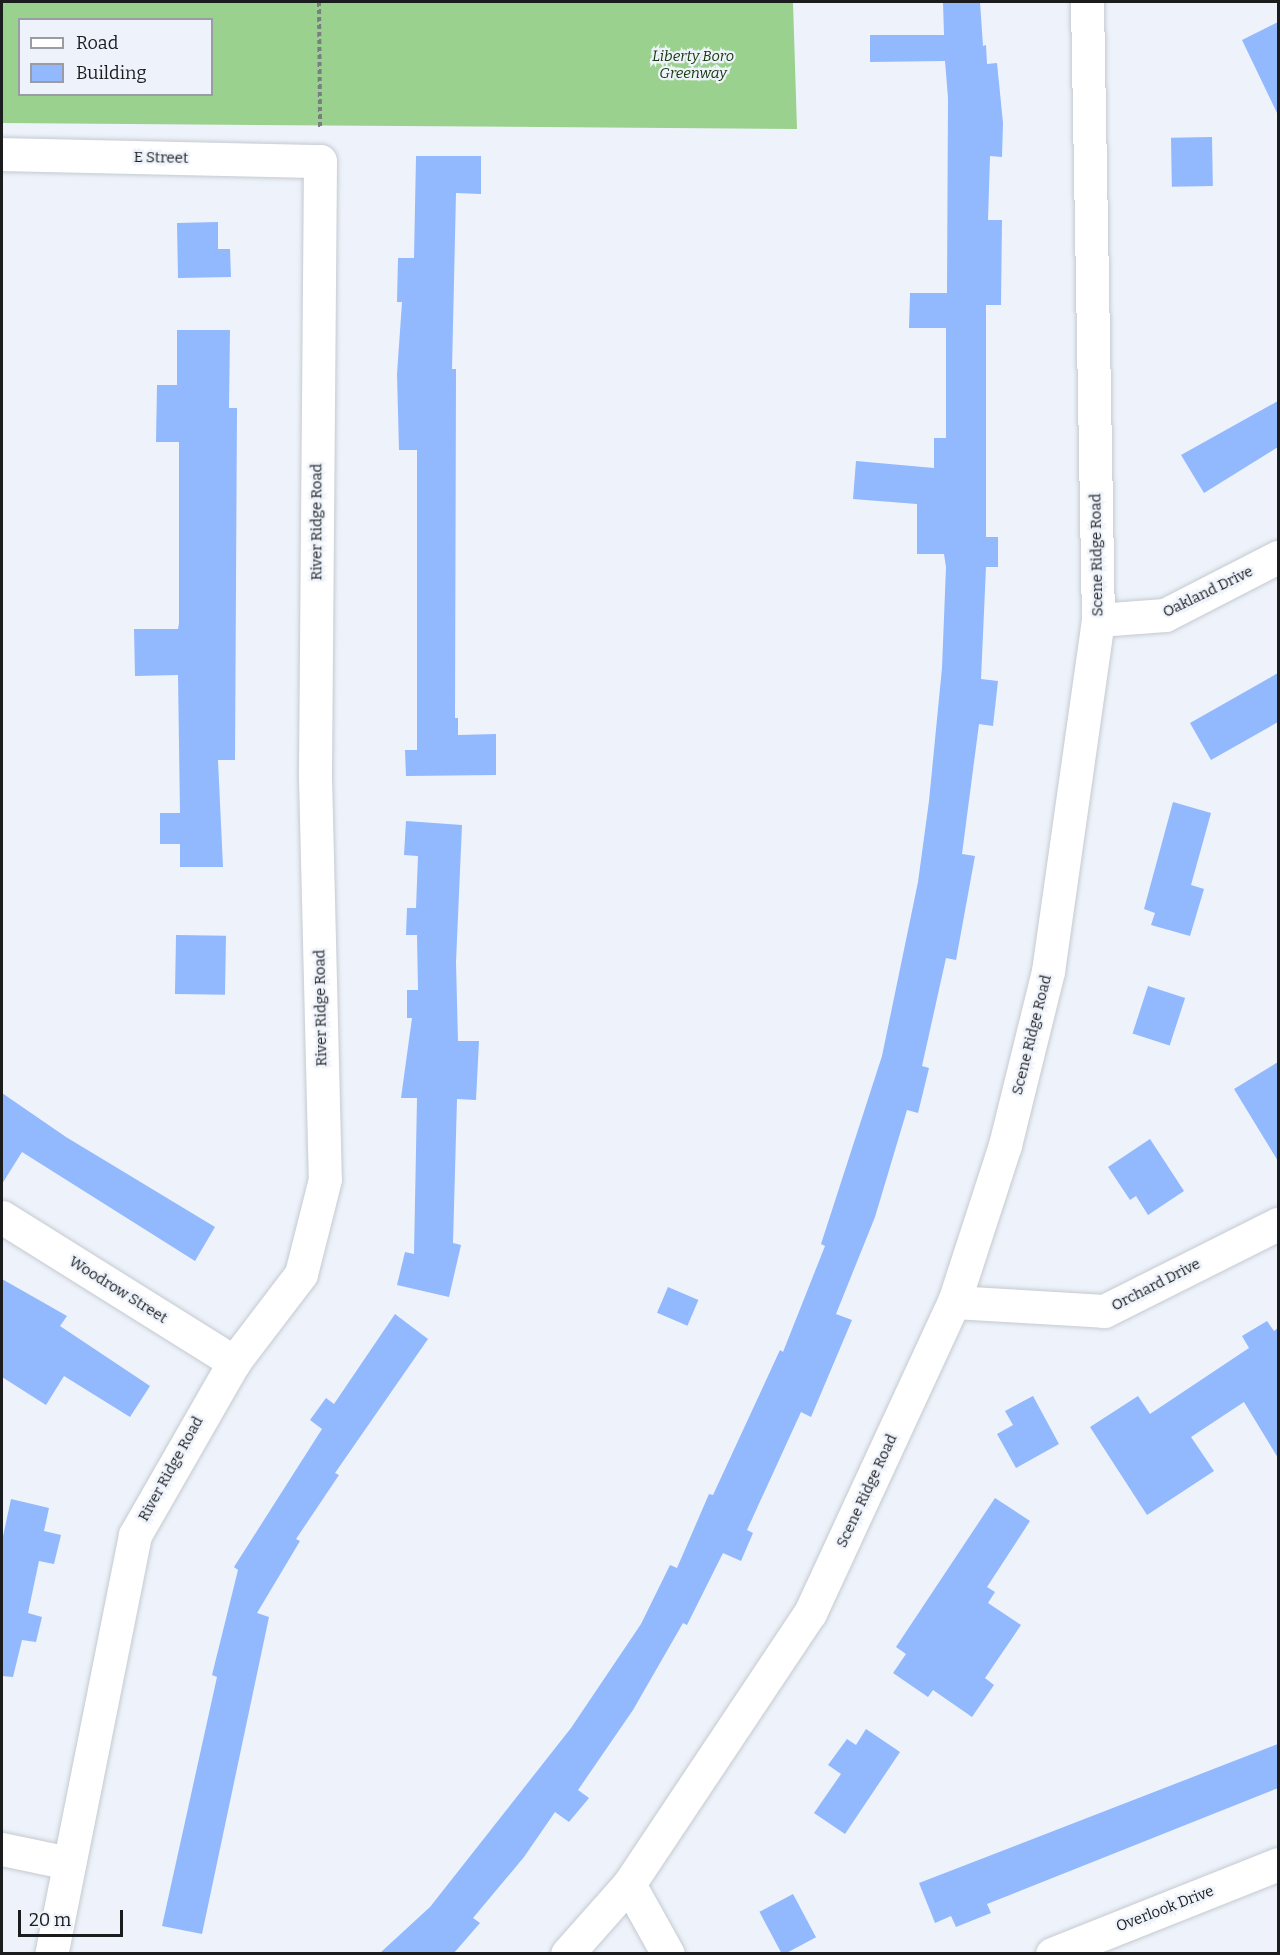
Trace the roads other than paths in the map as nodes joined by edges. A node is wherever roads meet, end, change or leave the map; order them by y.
1 (1087, 2) edge
2 (2, 154) edge
3 (320, 161) joint
4 (1278, 557) edge
5 (1098, 620) junction
6 (2, 1217) edge
7 (1278, 1224) edge
8 (954, 1302) junction
9 (234, 1362) junction
10 (2, 1849) edge
11 (69, 1863) junction
12 (1278, 1864) edge
13 (629, 1884) junction
14 (51, 1953) edge
15 (567, 1953) edge
16 (668, 1953) edge
17 (1052, 1953) edge

1 - 5 street, Scene Ridge Road
2 - 3 street, E Street
3 - 9 street, River Ridge Road
4 - 5 street, Oakland Drive
5 - 8 street, Scene Ridge Road
6 - 9 street, Woodrow Street
7 - 8 street, Orchard Drive
8 - 13 street, Scene Ridge Road
9 - 11 street, River Ridge Road
10 - 11 street
11 - 14 street, River Ridge Road
12 - 17 street, Overlook Drive
13 - 15 street, Scene Ridge Road
13 - 16 street

